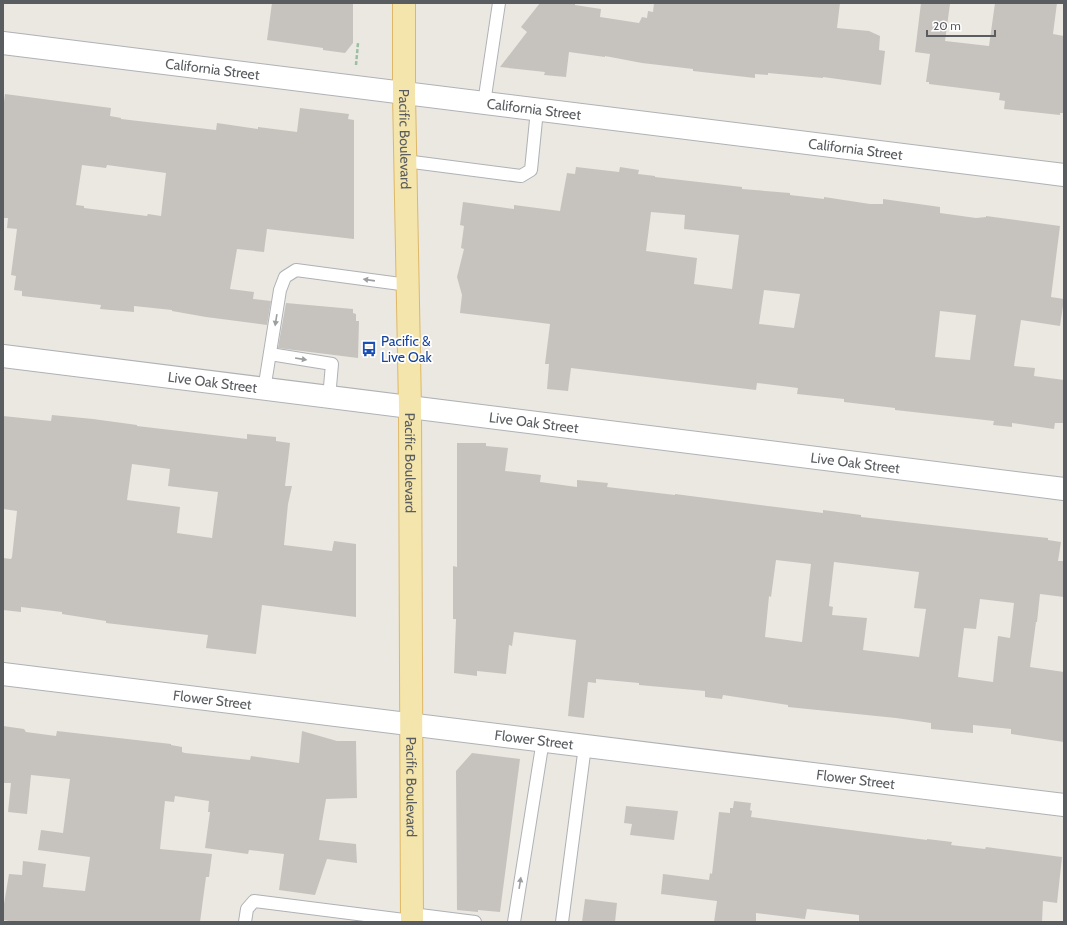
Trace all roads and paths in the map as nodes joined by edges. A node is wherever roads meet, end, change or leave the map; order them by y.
1 (404, 3) edge
2 (499, 3) edge
3 (3, 43) edge
4 (358, 43) dead end
5 (356, 69) dead end
6 (404, 94) junction
7 (484, 103) junction
8 (538, 110) junction
9 (405, 161) junction
10 (1064, 175) edge
11 (408, 285) junction
12 (270, 354) junction
13 (3, 356) edge
14 (264, 390) junction
15 (329, 398) junction
16 (410, 408) junction
17 (1064, 489) edge
18 (3, 674) edge
19 (411, 724) junction
20 (543, 740) junction
21 (585, 746) junction
22 (1064, 805) edge
23 (412, 919) edge
24 (245, 922) edge
25 (475, 922) edge
26 (514, 922) edge
27 (562, 922) edge

1 - 6 main road, Pacific Boulevard
2 - 7 lane
3 - 6 street, California Street
4 - 5 path
6 - 7 street, California Street
6 - 9 main road, Pacific Boulevard
7 - 8 street, California Street
8 - 9 lane
8 - 10 street, California Street
9 - 11 main road, Pacific Boulevard
11 -> 12 lane
11 - 16 main road, Pacific Boulevard
12 - 14 lane
12 -> 15 lane
13 - 14 street, Live Oak Street
14 - 15 street, Live Oak Street
15 - 16 street, Live Oak Street
16 - 17 street, Live Oak Street
16 - 19 main road, Pacific Boulevard
18 - 19 street, Flower Street
19 - 20 street, Flower Street
19 - 23 main road, Pacific Boulevard
20 - 21 street, Flower Street
26 -> 20 lane
21 - 22 street, Flower Street
21 - 27 lane
23 - 24 lane
23 - 25 lane

